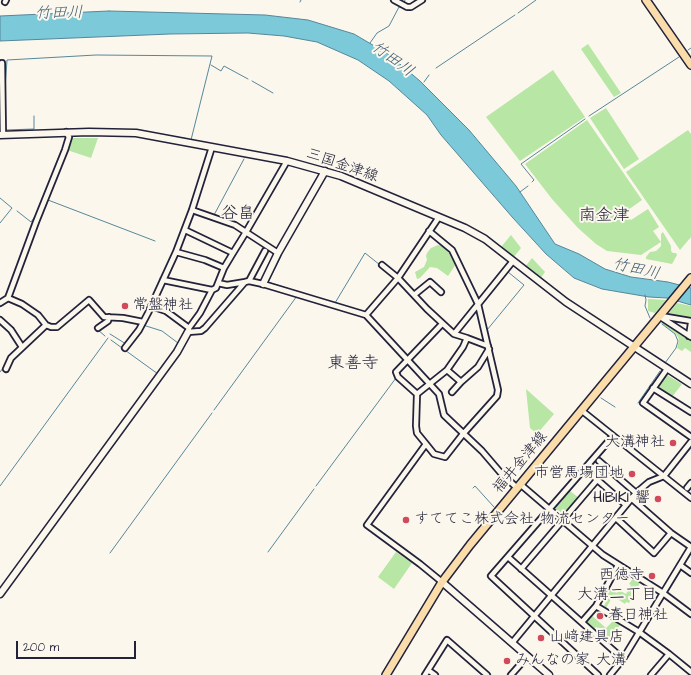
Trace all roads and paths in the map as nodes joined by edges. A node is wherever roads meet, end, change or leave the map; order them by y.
1 (394, 0) edge
2 (422, 0) edge
3 (646, 0) edge
4 (2, 63) dead end
5 (691, 65) edge
6 (1, 70) edge
7 (1, 94) edge
8 (2, 119) edge
9 (66, 132) junction
10 (2, 135) edge
11 (212, 147) junction
12 (287, 161) junction
13 (325, 171) junction
14 (192, 210) junction
15 (439, 217) junction
16 (185, 230) junction
17 (246, 232) junction
18 (429, 232) junction
19 (265, 251) dead end
20 (176, 252) junction
21 (233, 253) junction
22 (278, 253) junction
23 (513, 261) junction
24 (382, 265) dead end
25 (224, 268) junction
26 (398, 278) junction
27 (691, 278) edge
28 (163, 280) junction
29 (247, 282) junction
30 (218, 283) junction
31 (263, 284) junction
32 (212, 290) junction
33 (441, 292) dead end
34 (414, 295) junction
35 (8, 298) junction
36 (0, 303) edge
37 (478, 304) junction
38 (151, 306) junction
39 (366, 315) junction
40 (660, 315) junction
41 (109, 318) junction
42 (0, 320) edge
43 (143, 322) junction
44 (691, 322) edge
45 (442, 324) junction
46 (46, 325) junction
47 (98, 328) dead end
48 (188, 330) junction
49 (454, 334) junction
50 (690, 336) edge
51 (467, 338) junction
52 (22, 347) junction
53 (633, 347) junction
54 (125, 348) dead end
55 (488, 348) junction
56 (407, 359) junction
57 (6, 369) dead end
58 (667, 369) junction
59 (447, 370) junction
60 (461, 382) junction
61 (430, 383) junction
62 (691, 384) edge
63 (653, 388) junction
64 (452, 392) dead end
65 (417, 394) junction
66 (581, 410) junction
67 (691, 412) edge
68 (463, 434) junction
69 (614, 436) junction
70 (691, 437) edge
71 (691, 442) edge
72 (426, 444) junction
73 (689, 448) edge
74 (599, 461) dead end
75 (585, 469) junction
76 (664, 476) junction
77 (598, 480) junction
78 (691, 482) edge
79 (518, 486) junction
80 (687, 488) dead end
81 (636, 493) junction
82 (631, 498) junction
83 (691, 498) edge
84 (626, 505) junction
85 (550, 509) junction
86 (616, 518) junction
87 (563, 521) junction
88 (671, 534) junction
89 (592, 546) junction
90 (691, 547) edge
91 (508, 557) junction
92 (618, 565) junction
93 (680, 565) junction
94 (521, 568) junction
95 (691, 573) edge
96 (442, 582) junction
97 (663, 593) junction
98 (0, 594) edge
99 (551, 596) junction
100 (596, 606) junction
101 (691, 614) edge
102 (534, 617) junction
103 (582, 622) junction
104 (639, 632) junction
105 (512, 643) junction
106 (669, 654) junction
107 (527, 656) junction
108 (623, 659) junction
109 (428, 670) junction
110 (691, 672) edge
111 (386, 675) edge
112 (425, 675) edge
113 (435, 675) edge
114 (487, 675) edge
115 (511, 675) edge
116 (549, 675) edge
117 (598, 675) edge
118 (610, 675) edge
119 (651, 675) edge

1 - 2 street
3 - 5 main road
4 - 6 street
6 - 7 street
7 - 8 street
8 - 10 street
9 - 10 main road, 三国金津線
9 - 11 main road, 三国金津線
9 - 35 street
11 - 12 main road, 三国金津線
11 - 14 street
12 - 13 main road, 三国金津線
12 - 17 street
13 - 15 main road, 三国金津線
13 - 22 main road
14 - 16 street
14 - 17 street
15 - 18 street
15 - 23 main road, 三国金津線
16 - 20 street
16 - 21 street
17 - 21 street
17 - 22 street
18 - 26 street
18 - 37 street
19 - 29 street
20 - 25 street
20 - 28 street
21 - 25 street
22 - 31 main road
23 - 37 street
23 - 53 main road, 三国金津線
24 - 26 street
25 - 30 street
26 - 34 street
26 - 39 street
27 - 40 main road, 福井金津線
28 - 32 street
28 - 38 street
29 - 30 street
29 - 31 street
29 - 48 street
30 - 32 street
31 - 39 street
32 - 48 street
33 - 34 street
34 - 45 street
35 - 36 street
35 - 46 street
37 - 49 street
37 - 55 street
38 - 43 street
38 - 48 street
39 - 56 street
40 - 44 street
40 - 50 street
40 - 53 main road, 福井金津線
41 - 43 street
41 - 46 street
41 - 47 street
42 - 52 street
43 - 54 street
44 - 50 street
45 - 49 street
45 - 56 street
46 - 52 street
48 - 98 main road
49 - 51 street
51 - 55 street
51 - 59 street
52 - 57 street
53 - 58 main road, 三国金津線
53 - 66 main road, 福井金津線
55 - 60 street
55 - 68 street
56 - 61 street
56 - 65 street
58 - 62 main road, 三国金津線
58 - 63 street
59 - 60 street
59 - 61 street
60 - 64 street
61 - 65 street
61 - 68 street
63 - 67 street
63 - 70 street
65 - 72 street
66 - 69 street
66 - 79 main road, 福井金津線
68 - 72 street
68 - 79 street
69 - 75 street
69 - 76 street
71 - 73 street
72 - 96 street
73 - 76 street
74 - 81 street
75 - 77 street
75 - 85 street
76 - 81 street
76 - 83 street
77 - 84 street
77 - 87 street
78 - 80 street
79 - 85 street
79 - 96 main road, 福井金津線
81 - 82 street
82 - 84 street
82 - 88 street
84 - 86 street
85 - 87 street
85 - 91 street
86 - 88 street
86 - 89 street
87 - 89 street
87 - 94 street
88 - 90 street
89 - 92 street
89 - 99 street
90 - 93 street
91 - 94 street
91 - 102 street
92 - 97 street
92 - 100 street
93 - 95 street
93 - 97 street
94 - 99 street
96 - 105 main road
96 - 111 main road, 福井金津線
97 - 101 street
97 - 104 street
99 - 102 street
99 - 103 street
100 - 103 street
100 - 104 street
102 - 105 street
102 - 117 street
103 - 108 street
104 - 106 street
104 - 108 street
105 - 107 main road
106 - 110 street
106 - 119 street
107 - 115 street
107 - 116 main road
108 - 118 street
109 - 112 street
109 - 113 street
109 - 114 street

